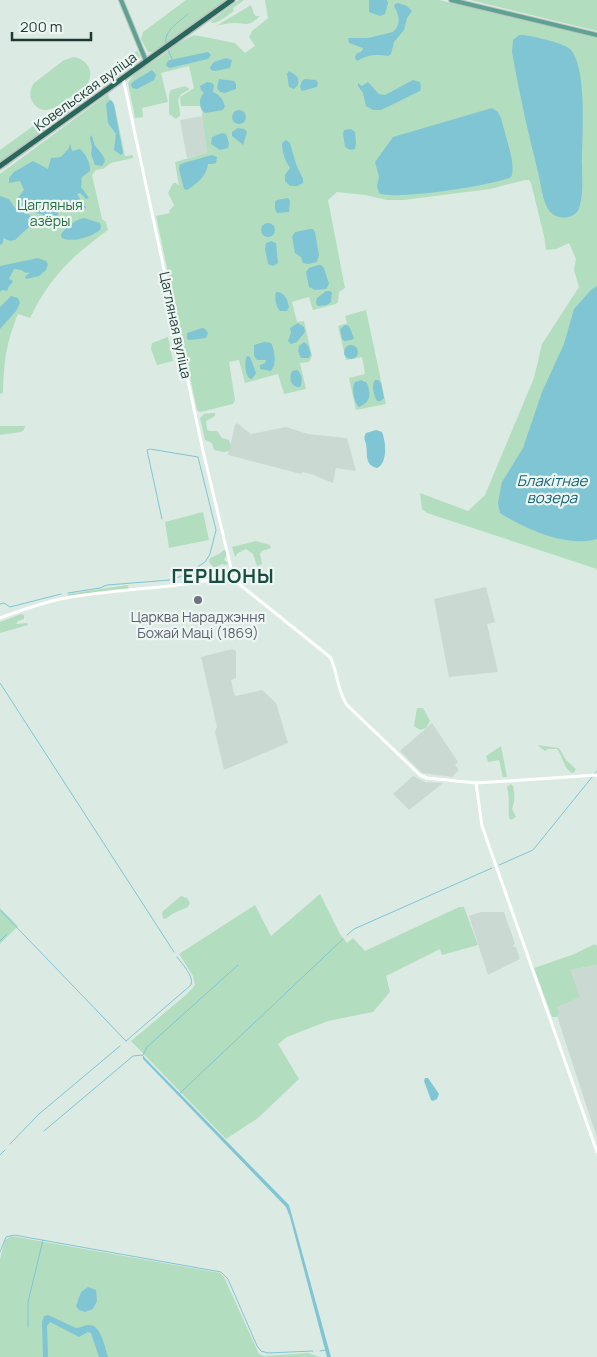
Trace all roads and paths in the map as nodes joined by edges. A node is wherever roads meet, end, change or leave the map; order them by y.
1 (121, 0) edge
2 (232, 0) edge
3 (452, 0) edge
4 (597, 35) edge
5 (146, 61) junction
6 (123, 78) junction
7 (0, 166) edge
8 (232, 572) junction
9 (228, 576) junction
10 (234, 580) junction
11 (0, 618) edge
12 (597, 775) edge
13 (476, 783) junction
14 (597, 1152) edge

1 - 5 main road
2 - 5 highway, Ковельская вуліца
3 - 4 main road
5 - 6 highway, Ковельская вуліца
6 - 7 highway, Ковельская вуліца
6 - 8 street, Цагляная вуліца
8 - 9 street
8 - 10 street, Цагляная вуліца
9 - 10 street
9 - 11 street
10 - 13 street
12 - 13 street
13 - 14 street

